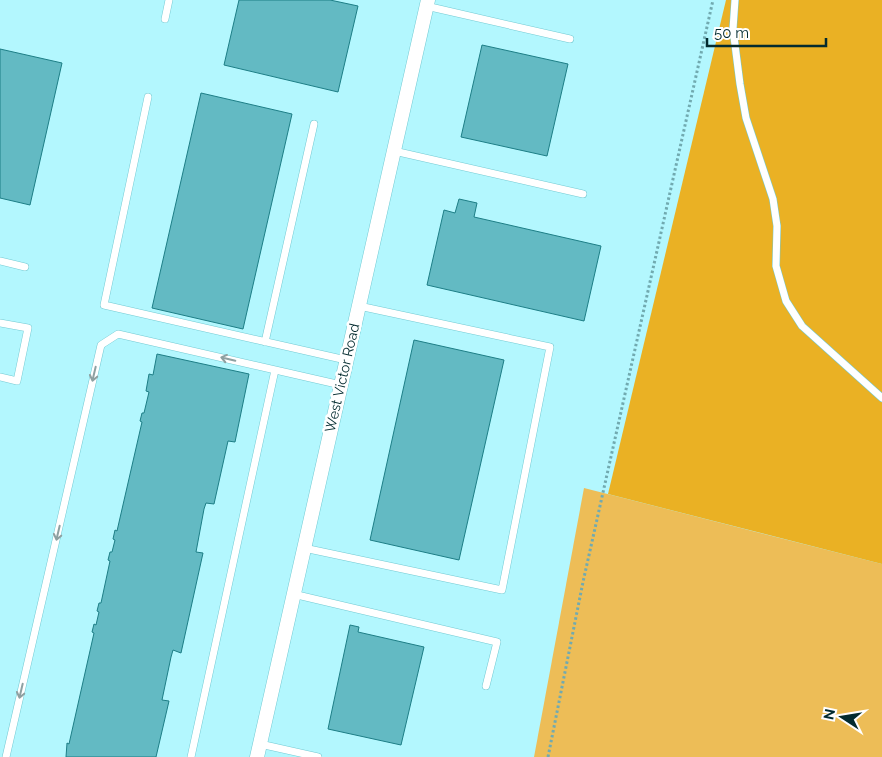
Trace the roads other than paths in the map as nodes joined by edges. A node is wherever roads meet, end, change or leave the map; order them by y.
1 (169, 0) edge
2 (735, 0) edge
3 (427, 3) edge
4 (165, 20) dead end
5 (570, 38) dead end
6 (148, 98) dead end
7 (314, 124) dead end
8 (394, 151) junction
9 (583, 194) dead end
10 (0, 261) edge
11 (25, 267) dead end
12 (358, 306) junction
13 (0, 323) edge
14 (266, 342) junction
15 (346, 360) junction
16 (275, 370) junction
17 (0, 377) edge
18 (341, 385) junction
19 (882, 398) edge
20 (304, 548) junction
21 (294, 594) junction
22 (486, 686) dead end
23 (258, 750) edge
24 (6, 757) edge
25 (191, 757) edge
26 (318, 757) edge

1 - 4 lane
2 - 19 lane
3 - 5 lane
3 - 8 street, West Victor Road
6 - 14 lane
7 - 14 lane
8 - 9 lane
8 - 12 street, West Victor Road
10 - 11 lane
12 - 15 street, West Victor Road
12 - 20 lane
13 - 17 lane
14 - 15 lane
15 - 18 street, West Victor Road
16 - 18 lane
16 -> 24 lane
16 - 25 lane
18 - 20 street, West Victor Road
20 - 21 street, West Victor Road
21 - 22 lane
21 - 23 street, West Victor Road
23 - 26 lane

